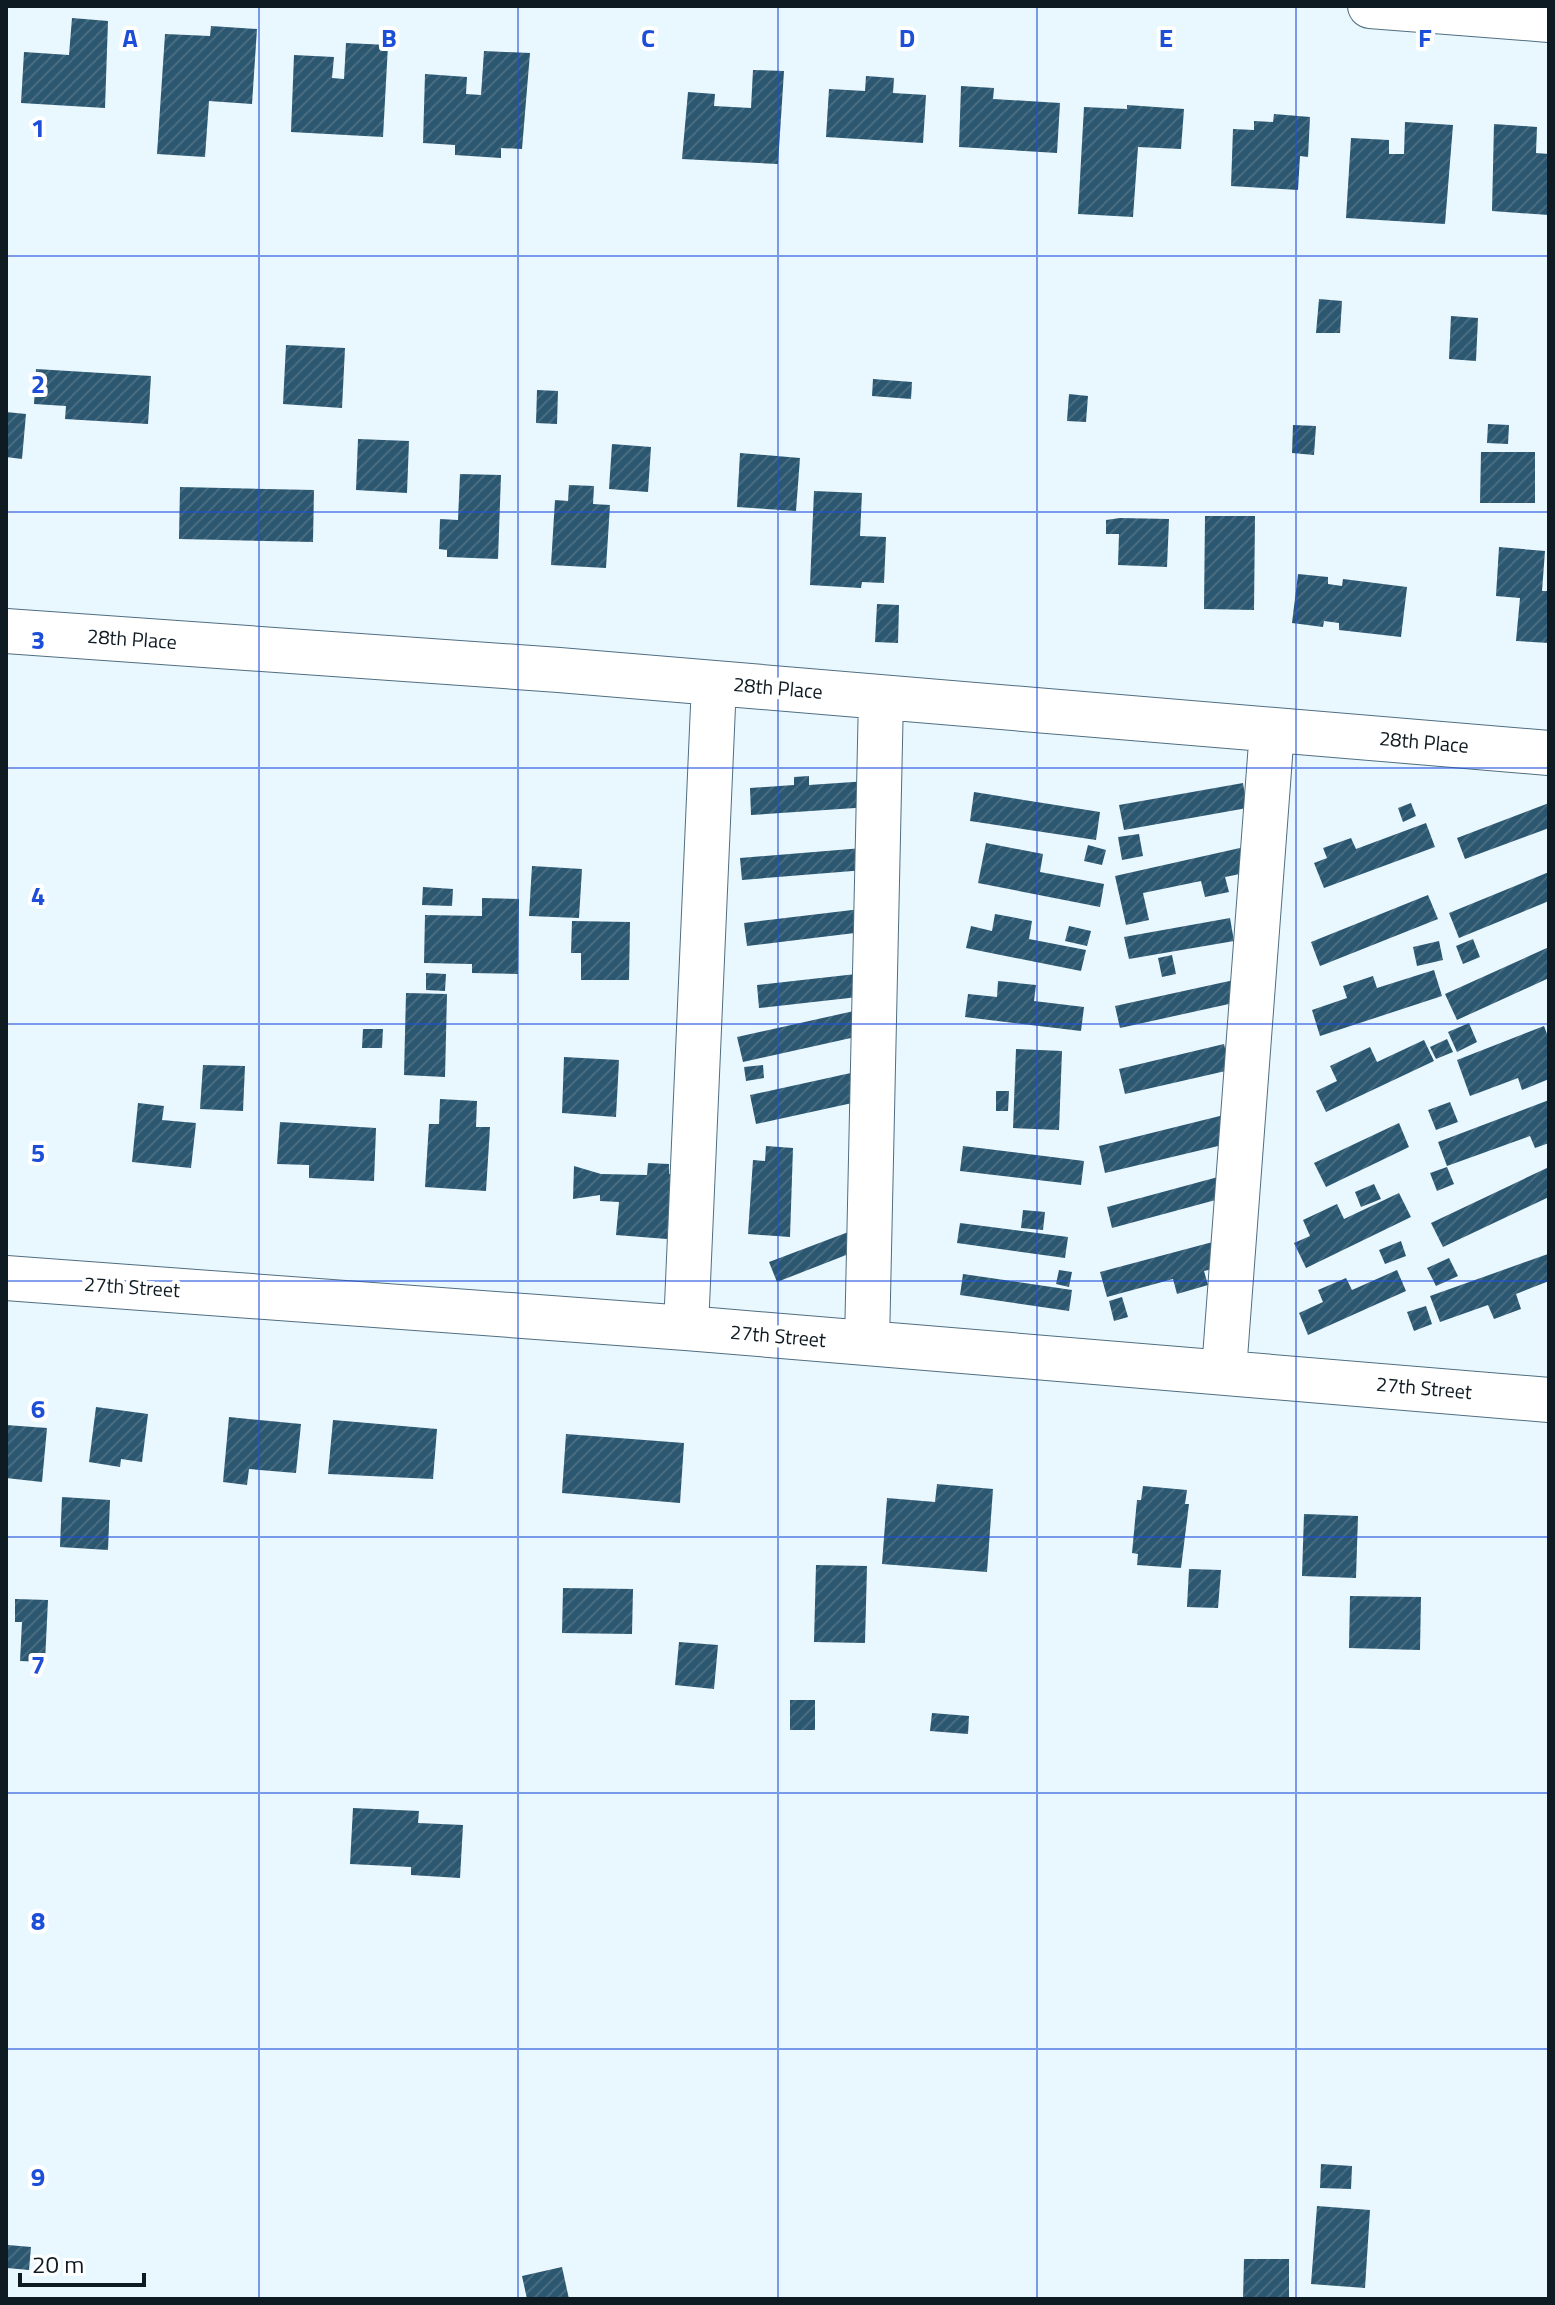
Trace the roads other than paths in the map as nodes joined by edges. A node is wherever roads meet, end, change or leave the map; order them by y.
1 (1370, 6) edge
2 (1549, 20) edge
3 (6, 631) edge
4 (714, 683) junction
5 (881, 697) junction
6 (1272, 730) junction
7 (1549, 753) edge
8 (6, 1278) edge
9 (686, 1328) junction
10 (867, 1343) junction
11 (1224, 1371) junction
12 (1549, 1400) edge

1 - 2 street
3 - 4 street, 28th Place
4 - 5 street, 28th Place
4 - 9 street
5 - 6 street, 28th Place
5 - 10 street
6 - 7 street, 28th Place
6 - 11 street
8 - 9 street, 27th Street
9 - 10 street, 27th Street
10 - 11 street, 27th Street
11 - 12 street, 27th Street

